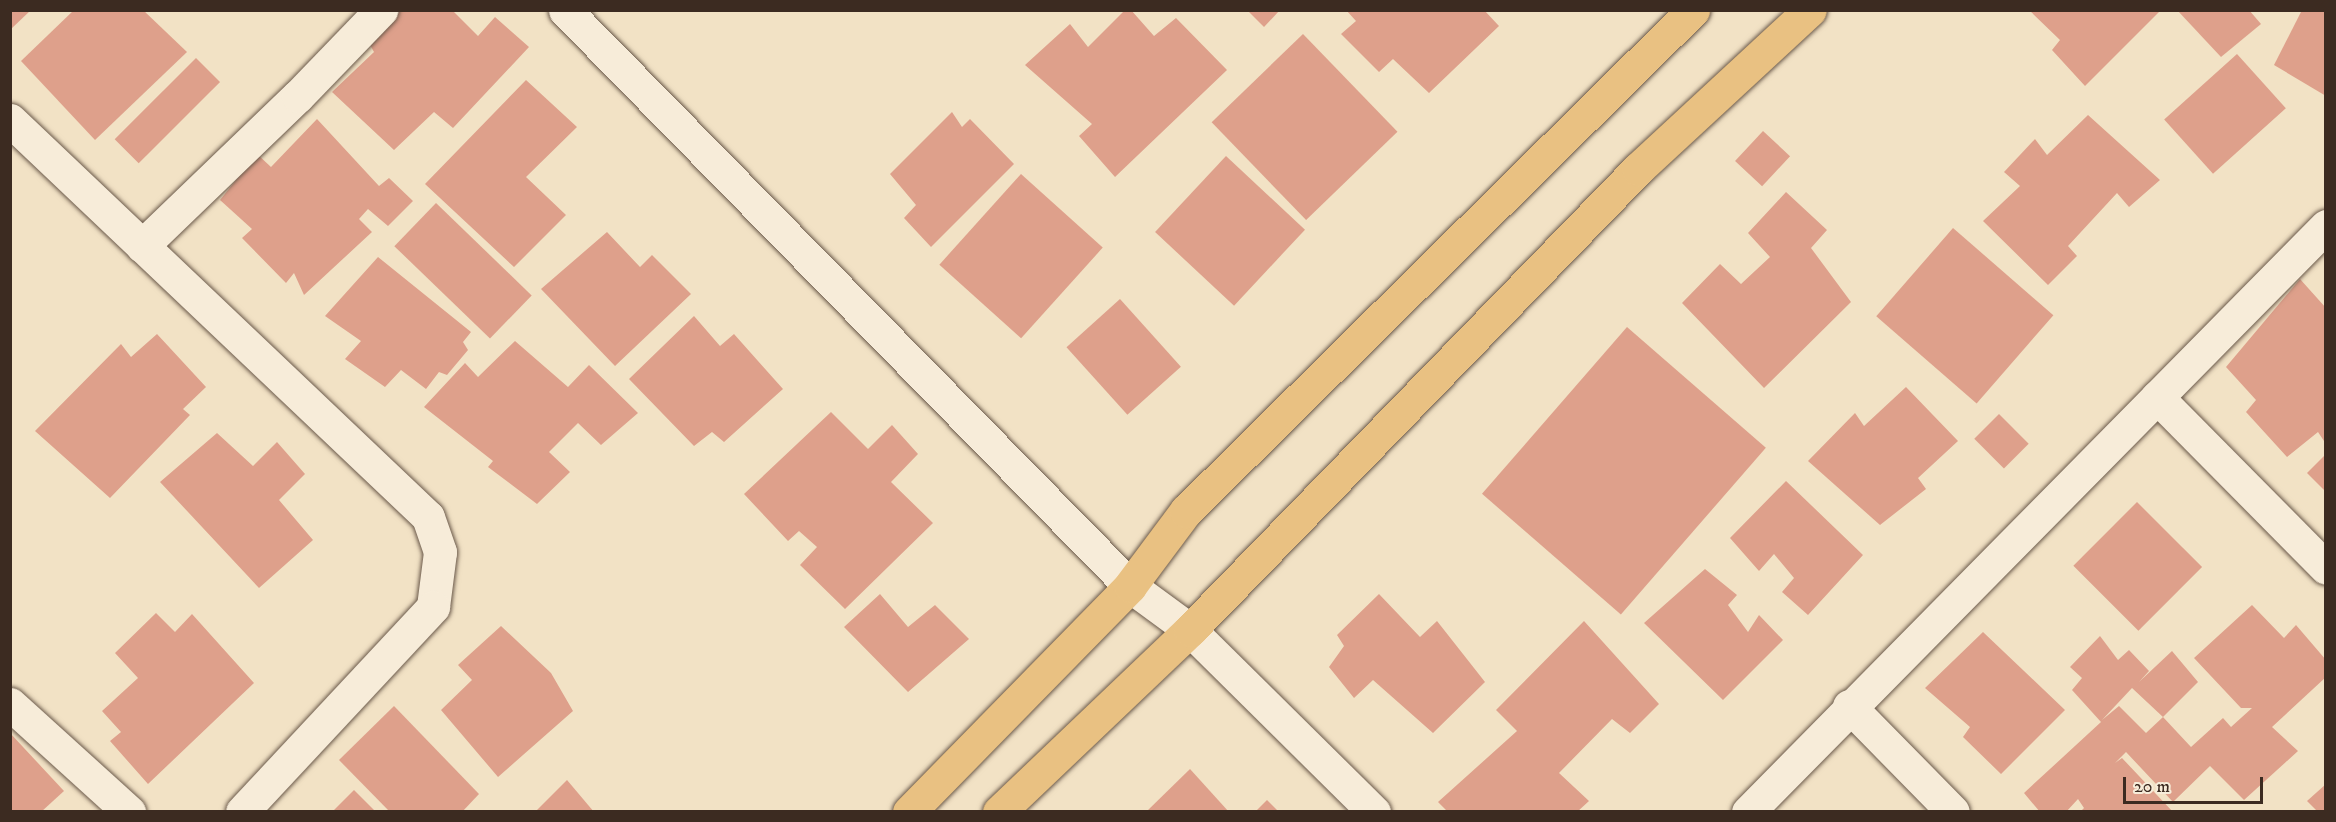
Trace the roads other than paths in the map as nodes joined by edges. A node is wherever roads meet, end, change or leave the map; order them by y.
1 (381, 10) edge
2 (565, 10) edge
3 (1693, 10) edge
4 (1810, 10) edge
5 (10, 120) edge
6 (2325, 226) edge
7 (142, 246) junction
8 (2157, 397) junction
9 (2325, 568) edge
10 (1130, 586) junction
11 (1190, 630) junction
12 (10, 704) edge
13 (1849, 706) junction
14 (129, 812) edge
15 (242, 812) edge
16 (909, 812) edge
17 (999, 812) edge
18 (1374, 812) edge
19 (1748, 812) edge
20 (1953, 812) edge

1 - 7 street
2 - 10 street
3 - 10 main road
4 - 11 main road
5 - 7 street
6 - 8 street
7 - 15 street
8 - 9 street
8 - 13 street
10 - 11 street
10 - 16 main road
11 - 17 main road
11 - 18 street
12 - 14 street
13 - 19 street
13 - 20 street

